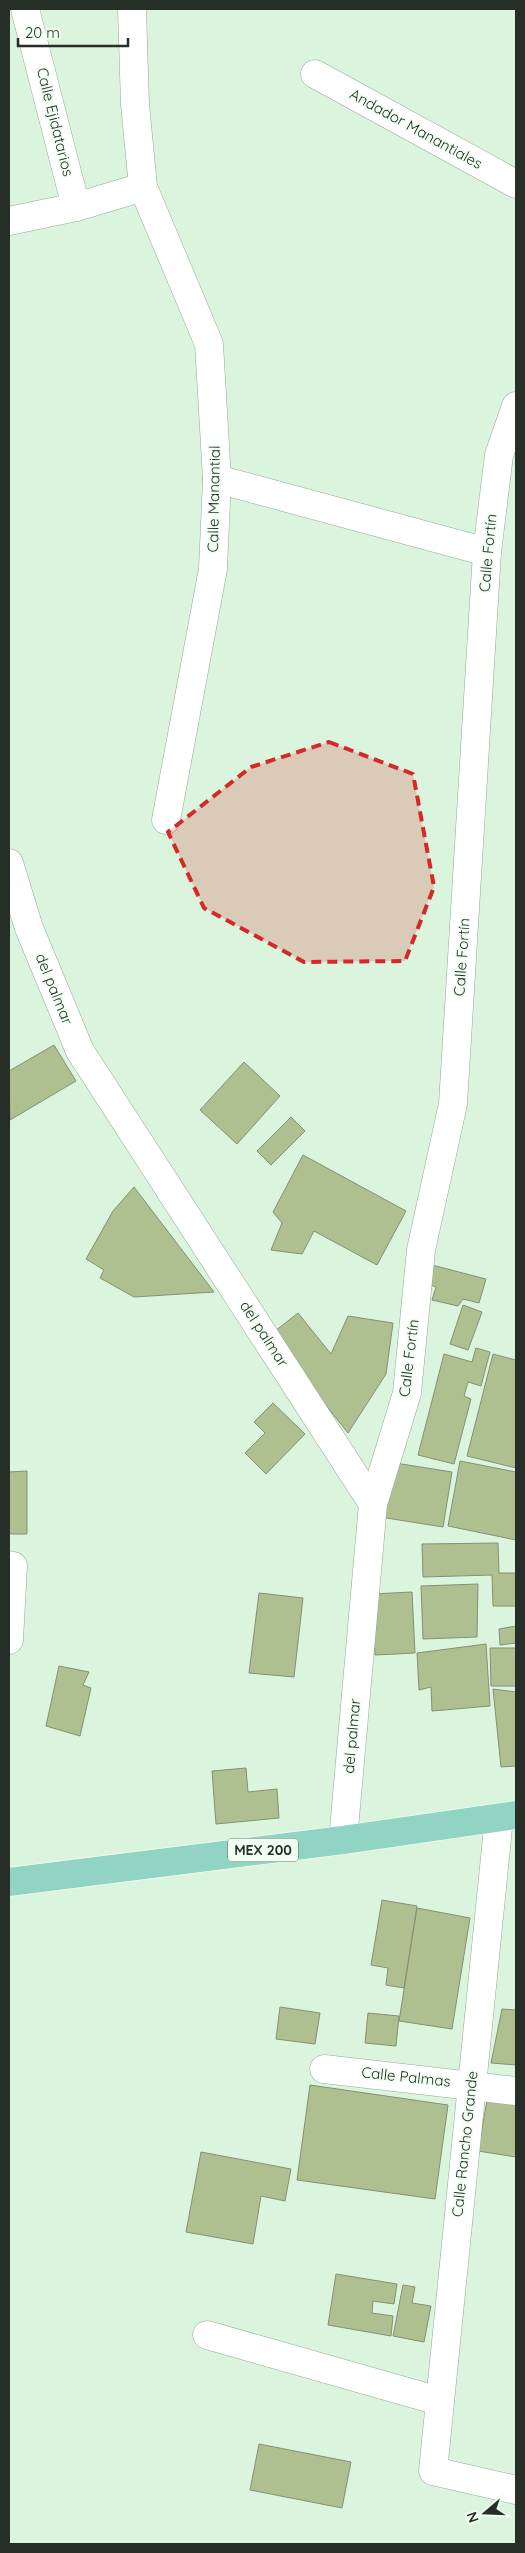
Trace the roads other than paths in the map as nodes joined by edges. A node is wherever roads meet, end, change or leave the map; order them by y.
1 (26, 9) edge
2 (132, 9) edge
3 (315, 74) dead end
4 (516, 184) edge
5 (143, 187) junction
6 (76, 207) junction
7 (9, 222) edge
8 (516, 406) edge
9 (217, 478) junction
10 (487, 552) junction
11 (166, 820) dead end
12 (9, 863) edge
13 (373, 1504) junction
14 (11, 1565) edge
15 (9, 1640) edge
16 (508, 1816) edge
17 (343, 1840) junction
18 (9, 1882) edge
19 (324, 2068) dead end
20 (472, 2084) junction
21 (516, 2091) edge
22 (207, 2335) dead end
23 (439, 2401) junction
24 (516, 2490) edge

1 - 6 street, Calle Ejidatarios
2 - 5 street, Calle Manantial
3 - 4 street, Andador Manantiales
5 - 6 street
5 - 9 street, Calle Manantial
6 - 7 street
8 - 10 street, Calle Fortín
9 - 10 street
9 - 11 street, Calle Manantial
10 - 13 street, Calle Fortín
12 - 13 street, del palmar
13 - 17 street, del palmar
14 - 15 street
16 - 17 main road, MEX 200
16 - 20 street, Calle Rancho Grande
17 - 18 main road, MEX 200
19 - 20 street, Calle Palmas
20 - 21 street, Calle Palmas
20 - 23 street, Calle Rancho Grande
22 - 23 street
23 - 24 street, Calle Rancho Grande

